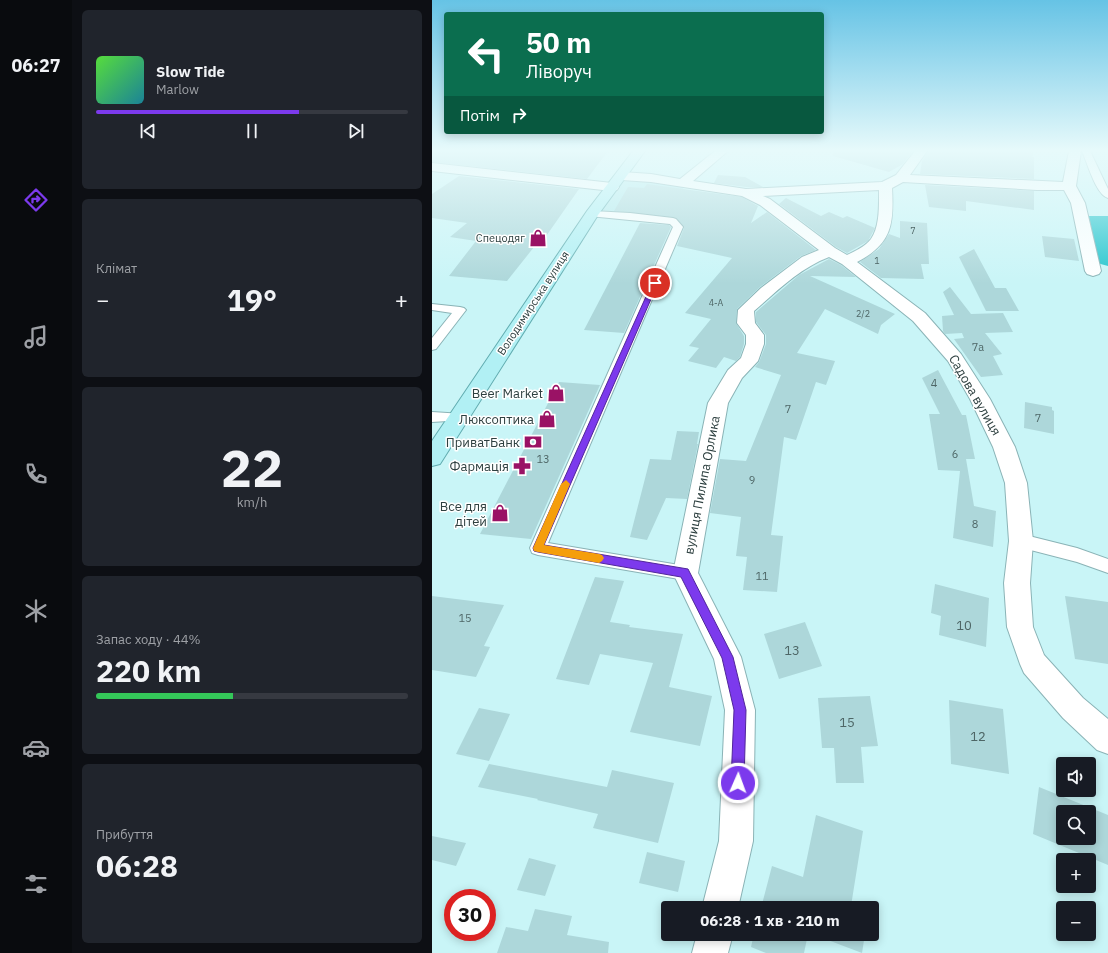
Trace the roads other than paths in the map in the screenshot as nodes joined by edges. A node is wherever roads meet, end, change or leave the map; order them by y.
1 (606, 195) edge
2 (750, 195) edge
3 (885, 195) edge
4 (1074, 195) edge
5 (592, 214) junction
6 (838, 256) junction
7 (1093, 271) dead end
8 (432, 307) edge
9 (432, 346) edge
10 (432, 416) edge
11 (458, 418) junction
12 (432, 458) edge
13 (1021, 541) junction
14 (1108, 566) edge
15 (684, 573) junction
16 (1108, 739) edge
17 (722, 901) edge
18 (713, 941) edge
19 (710, 953) edge

1 - 5 main road, Володимирська вулиця
2 - 6 street, Садова вулиця
3 - 6 street
4 - 7 street
5 - 11 main road, Володимирська вулиця
5 - 15 lane
6 - 13 street, Садова вулиця
6 - 15 street, вулиця Пилипа Орлика
8 - 9 lane
10 - 11 lane
11 - 12 main road, Володимирська вулиця
13 - 14 lane
13 - 16 street, Садова вулиця
15 - 17 street, вулиця Пилипа Орлика
18 - 19 street

